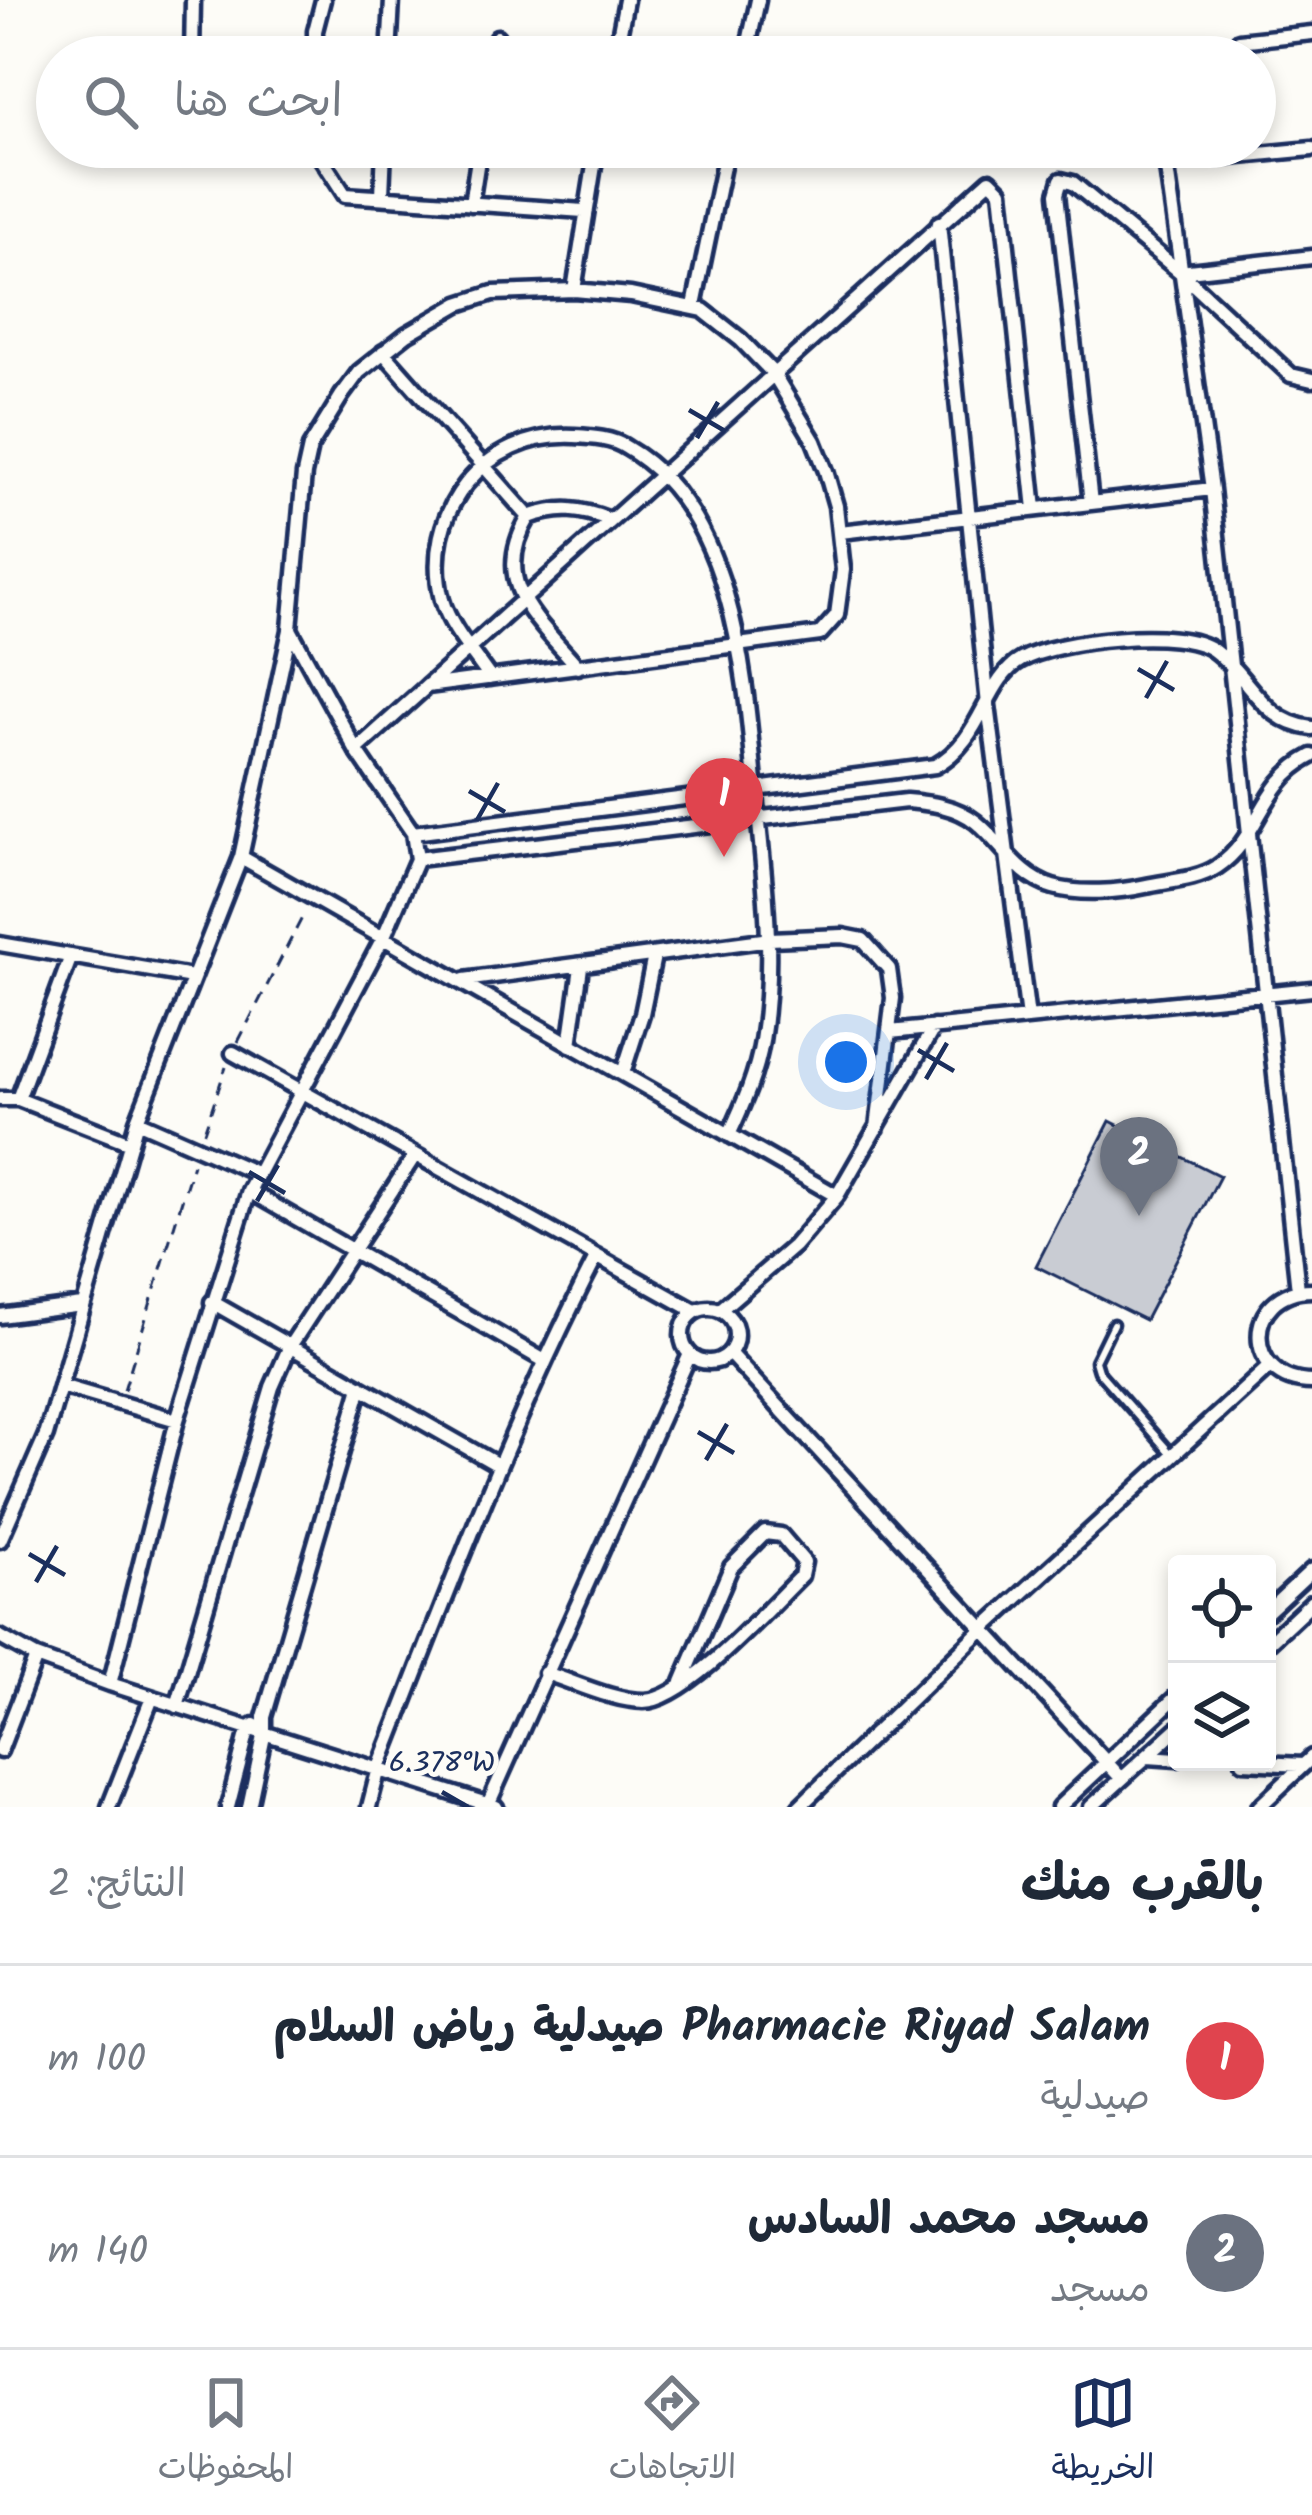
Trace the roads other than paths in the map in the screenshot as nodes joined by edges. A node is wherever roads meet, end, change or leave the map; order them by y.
1 (194, 0) edge
2 (323, 0) edge
3 (392, 0) edge
4 (626, 0) edge
5 (758, 0) edge
6 (1312, 33) edge
7 (193, 36) edge
8 (315, 36) edge
9 (390, 36) edge
10 (619, 36) edge
11 (750, 36) edge
12 (1276, 37) edge
13 (1312, 149) edge
14 (1276, 152) edge
15 (328, 168) edge
16 (383, 168) edge
17 (477, 168) edge
18 (593, 168) edge
19 (723, 168) edge
20 (1167, 168) edge
21 (382, 195) junction
22 (471, 205) junction
23 (584, 211) junction
24 (939, 223) junction
25 (1312, 257) edge
26 (1180, 272) junction
27 (574, 290) junction
28 (694, 306) junction
29 (382, 352) junction
30 (773, 373) junction
31 (1312, 380) edge
32 (482, 463) junction
33 (661, 475) junction
34 (1212, 489) junction
35 (1091, 503) junction
36 (1036, 509) junction
37 (529, 517) junction
38 (968, 518) junction
39 (610, 520) junction
40 (840, 532) junction
41 (522, 600) junction
42 (290, 629) junction
43 (469, 647) junction
44 (741, 647) junction
45 (578, 667) junction
46 (1232, 667) junction
47 (490, 678) junction
48 (427, 686) junction
49 (988, 705) junction
50 (1312, 728) edge
51 (356, 750) junction
52 (1312, 756) edge
53 (756, 792) junction
54 (758, 816) junction
55 (412, 833) junction
56 (1247, 837) junction
57 (1006, 856) junction
58 (241, 857) junction
59 (417, 859) junction
60 (385, 937) junction
61 (770, 939) junction
62 (0, 944) edge
63 (71, 956) junction
64 (654, 956) junction
65 (580, 967) junction
66 (192, 977) junction
67 (463, 980) junction
68 (1312, 989) edge
69 (1268, 994) junction
70 (1028, 1018) junction
71 (934, 1027) junction
72 (890, 1031) junction
73 (570, 1045) junction
74 (233, 1053) dead end
75 (623, 1073) junction
76 (304, 1092) junction
77 (0, 1099) edge
78 (18, 1100) junction
79 (137, 1121) junction
80 (877, 1128) junction
81 (729, 1135) junction
82 (130, 1143) junction
83 (415, 1155) junction
84 (258, 1174) junction
85 (249, 1191) junction
86 (837, 1196) junction
87 (350, 1250) junction
88 (596, 1256) junction
89 (1305, 1290) edge
90 (212, 1302) junction
91 (82, 1305) junction
92 (720, 1310) junction
93 (695, 1311) junction
94 (0, 1316) edge
95 (1113, 1324) dead end
96 (290, 1346) junction
97 (729, 1353) junction
98 (690, 1354) junction
99 (543, 1360) junction
100 (1270, 1366) junction
101 (1312, 1382) edge
102 (61, 1386) junction
103 (361, 1387) junction
104 (177, 1420) junction
105 (1172, 1456) junction
106 (498, 1465) junction
107 (0, 1540) edge
108 (1312, 1570) edge
109 (1312, 1602) edge
110 (1276, 1604) edge
111 (984, 1628) junction
112 (1276, 1636) edge
113 (0, 1637) edge
114 (36, 1658) junction
115 (545, 1673) junction
116 (682, 1682) junction
117 (110, 1684) junction
118 (152, 1698) junction
119 (1168, 1705) edge
120 (177, 1706) junction
121 (264, 1717) junction
122 (248, 1730) junction
123 (264, 1736) junction
124 (1168, 1738) edge
125 (0, 1751) edge
126 (1148, 1757) junction
127 (1168, 1758) edge
128 (1276, 1761) edge
129 (1308, 1761) edge
130 (1108, 1762) junction
131 (379, 1768) junction
132 (1121, 1778) junction
133 (490, 1806) edge
134 (109, 1807) edge
135 (228, 1807) edge
136 (249, 1807) edge
137 (369, 1807) edge
138 (800, 1807) edge
139 (1059, 1807) edge
140 (1091, 1807) edge
141 (1259, 1807) edge

1 - 7 street
2 - 8 street
3 - 9 street
4 - 10 street
5 - 11 street
6 - 12 street
13 - 14 street
15 - 21 street
16 - 21 street
17 - 22 street
18 - 23 street
19 - 28 street
20 - 26 street
21 - 22 street
22 - 23 street
23 - 27 street
24 - 30 street
24 - 36 street
24 - 38 street
25 - 26 street
26 - 31 street
26 - 34 street
26 - 35 street
27 - 28 street
27 - 29 street
28 - 30 street
29 - 32 street
29 - 42 street
30 - 33 street
30 - 40 street
32 - 33 street
32 - 37 street
32 - 43 street
33 - 39 street
33 - 44 street
34 - 35 street
34 - 46 street
35 - 36 street
36 - 38 street
37 - 39 street
37 - 41 street
38 - 40 street
38 - 49 street
39 - 41 street
40 - 44 street
41 - 43 street
41 - 45 street
42 - 51 street
42 - 58 street
43 - 47 street
43 - 48 street
44 - 45 street
44 - 53 street
45 - 47 street
46 - 49 street
46 - 50 street
46 - 56 street
47 - 48 street
48 - 51 street
49 - 53 street
49 - 57 street
51 - 55 street
52 - 56 street
53 - 54 street
53 - 55 street
54 - 57 street
54 - 59 street
54 - 61 street
55 - 59 street
56 - 57 street
56 - 69 street
57 - 70 street
58 - 60 street
58 - 66 street
59 - 60 street
60 - 67 street
60 - 76 street
61 - 64 street
61 - 72 street
61 - 81 street
62 - 63 street
63 - 66 street
63 - 78 street
64 - 65 street
64 - 75 street
65 - 67 street
65 - 73 street
66 - 79 street
67 - 73 street
68 - 69 street
69 - 70 street
69 - 89 street
70 - 71 street
71 - 72 street
71 - 80 street
72 - 80 street
73 - 75 street
74 - 76 street
75 - 81 street
76 - 83 street
76 - 84 street
77 - 78 street
78 - 82 street
79 - 82 street
79 - 84 street
80 - 86 street
81 - 86 street
82 - 91 street
83 - 87 street
83 - 88 street
84 - 85 street
85 - 87 street
85 - 90 street
86 - 92 street
87 - 96 street
87 - 99 street
88 - 93 street
88 - 99 street
89 - 100 street
90 - 96 street
90 - 104 street
91 - 94 street
91 - 102 street
92 - 93 street
92 - 97 street
93 - 98 street
95 - 105 lane
96 - 103 street
96 - 120 street
97 - 98 street
97 - 111 street
98 - 115 street
99 - 106 street
100 - 101 street
100 - 105 street
102 - 104 street
102 - 107 street
103 - 106 street
103 - 121 street
104 - 117 street
105 - 111 street
106 - 131 street
108 - 110 street
109 - 112 street
111 - 130 street
111 - 138 street
113 - 114 street
114 - 117 street
114 - 125 street
115 - 116 street
115 - 133 street
116 - 116 street
117 - 118 street
118 - 120 street
118 - 134 street
119 - 130 street
120 - 122 street
121 - 122 street
121 - 123 street
122 - 123 street
122 - 135 street
123 - 131 street
123 - 136 street
124 - 126 street
126 - 127 street
126 - 132 street
128 - 129 street
129 - 141 street
130 - 132 street
130 - 139 street
131 - 133 street
131 - 137 street
132 - 140 street

